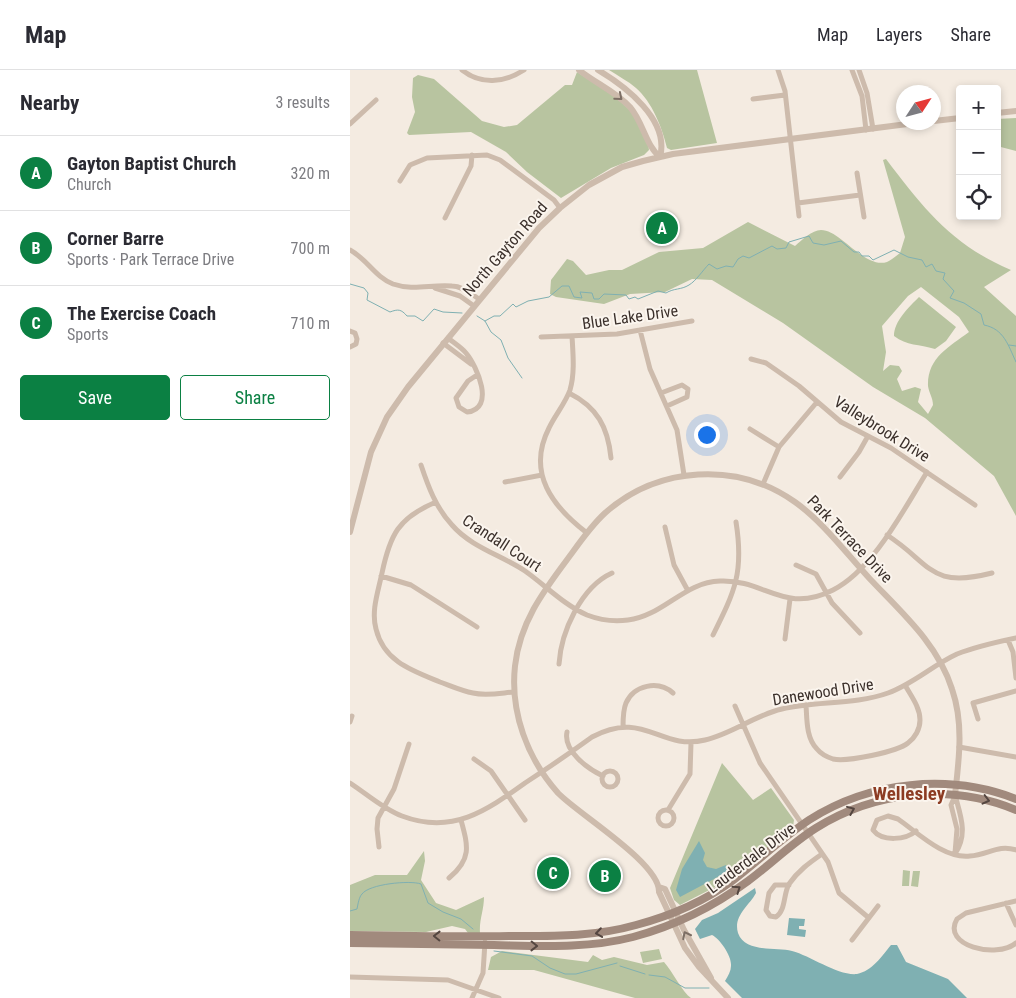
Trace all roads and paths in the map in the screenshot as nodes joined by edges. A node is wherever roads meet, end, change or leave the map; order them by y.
1 (462, 70) edge
2 (523, 70) edge
3 (578, 70) edge
4 (598, 70) edge
5 (778, 70) edge
6 (852, 70) edge
7 (858, 70) edge
8 (785, 95) junction
9 (753, 99) dead end
10 (376, 100) dead end
11 (1016, 111) edge
12 (1001, 113) edge
13 (956, 118) edge
14 (941, 120) edge
15 (350, 124) edge
16 (896, 126) edge
17 (870, 129) junction
18 (790, 140) junction
19 (472, 155) junction
20 (660, 157) junction
21 (857, 173) dead end
22 (400, 181) dead end
23 (860, 195) junction
24 (798, 203) junction
25 (560, 208) junction
26 (799, 216) dead end
27 (864, 217) dead end
28 (445, 218) dead end
29 (350, 250) edge
30 (432, 287) junction
31 (480, 299) junction
32 (474, 306) junction
33 (692, 321) dead end
34 (640, 330) junction
35 (350, 331) edge
36 (572, 336) junction
37 (541, 337) dead end
38 (446, 340) junction
39 (350, 347) edge
40 (751, 359) dead end
41 (477, 375) junction
42 (568, 393) junction
43 (661, 393) junction
44 (817, 402) junction
45 (667, 406) junction
46 (750, 429) dead end
47 (868, 436) junction
48 (779, 447) junction
49 (611, 458) dead end
50 (421, 465) dead end
51 (927, 472) junction
52 (542, 475) junction
53 (684, 475) junction
54 (840, 477) dead end
55 (505, 482) dead end
56 (763, 484) junction
57 (436, 502) junction
58 (975, 505) dead end
59 (736, 522) dead end
60 (665, 527) dead end
61 (350, 532) edge
62 (587, 533) junction
63 (887, 535) junction
64 (796, 565) dead end
65 (860, 567) junction
66 (612, 573) dead end
67 (992, 573) dead end
68 (381, 576) junction
69 (737, 582) junction
70 (546, 587) junction
71 (687, 589) junction
72 (826, 593) junction
73 (790, 599) junction
74 (577, 610) junction
75 (477, 627) dead end
76 (860, 633) dead end
77 (713, 635) dead end
78 (1016, 638) edge
79 (785, 639) dead end
80 (1008, 640) junction
81 (942, 663) junction
82 (559, 664) dead end
83 (1016, 678) edge
84 (905, 685) junction
85 (1016, 691) edge
86 (514, 692) junction
87 (673, 693) dead end
88 (806, 705) junction
89 (735, 706) dead end
90 (352, 716) dead end
91 (978, 719) dead end
92 (350, 722) edge
93 (742, 723) junction
94 (624, 726) junction
95 (567, 732) dead end
96 (691, 743) junction
97 (410, 744) dead end
98 (960, 746) junction
99 (573, 751) junction
100 (1016, 757) edge
101 (474, 759) dead end
102 (542, 772) junction
103 (603, 776) dead end
104 (350, 783) edge
105 (956, 786) junction
106 (508, 795) junction
107 (955, 796) junction
108 (1016, 799) edge
109 (384, 807) junction
110 (668, 810) dead end
111 (1016, 810) edge
112 (462, 820) junction
113 (525, 820) dead end
114 (802, 825) junction
115 (916, 831) junction
116 (808, 833) junction
117 (379, 847) dead end
118 (1016, 850) edge
119 (822, 854) junction
120 (955, 854) junction
121 (450, 878) dead end
122 (789, 884) junction
123 (1016, 901) edge
124 (1006, 903) junction
125 (878, 906) dead end
126 (673, 913) junction
127 (869, 918) junction
128 (676, 922) junction
129 (1016, 925) edge
130 (350, 935) edge
131 (852, 940) dead end
132 (485, 941) junction
133 (350, 943) edge
134 (1016, 943) edge
135 (350, 977) edge
136 (477, 989) junction
137 (472, 998) edge
138 (499, 998) edge
139 (728, 998) edge

1 - 2 street
3 -> 20 street
4 - 20 street
5 - 8 street
6 - 17 street
7 - 17 street
8 - 9 street
8 - 18 street
10 - 15 street
11 - 12 street
13 - 14 street
16 - 17 street, North Gayton Road
17 - 18 street, North Gayton Road
18 - 20 street, North Gayton Road
18 - 24 street
19 - 22 street
19 - 25 street
19 - 28 street
20 - 25 street, North Gayton Road
21 - 23 street
23 - 24 street
23 - 27 street
24 - 26 street
25 - 31 street, North Gayton Road
29 - 30 street
30 - 31 street
30 - 32 street
31 - 32 street, North Gayton Road
32 - 38 street, North Gayton Road
33 - 34 street, Blue Lake Drive
34 - 36 street, Blue Lake Drive
34 - 43 street
35 - 39 street
36 - 37 street, Blue Lake Drive
36 - 42 street
38 - 41 street
38 - 61 street, North Gayton Road
40 - 44 street, Valleybrook Drive
41 - 41 street
42 - 49 street
42 - 52 street
43 - 45 street
43 - 45 street
44 - 47 street, Valleybrook Drive
44 - 48 street
45 - 53 street
46 - 48 street
47 - 51 street, Valleybrook Drive
47 - 54 street
48 - 56 street
50 - 57 street, Crandall Court
51 - 58 street, Valleybrook Drive
51 - 63 street
52 - 55 street
52 - 62 street
53 - 56 street, Park Terrace Drive
53 - 62 street, Park Terrace Drive
56 - 65 street, Park Terrace Drive
57 - 68 street
57 - 70 street, Crandall Court
59 - 69 street
60 - 71 street
62 - 70 street, Park Terrace Drive
63 - 65 street
63 - 67 street
64 - 72 street
65 - 72 street
65 - 81 street, Park Terrace Drive
66 - 74 street
68 - 75 street
68 - 86 street
69 - 71 street, Crandall Court
69 - 73 street, Crandall Court
69 - 77 street
70 - 74 street, Crandall Court
70 - 86 street, Park Terrace Drive
71 - 74 street, Crandall Court
72 - 73 street
72 - 76 street
73 - 79 street
74 - 82 street
78 - 80 street, Danewood Drive
80 - 81 street, Danewood Drive
80 - 83 street
81 - 84 street, Danewood Drive
81 - 98 street, Park Terrace Drive
84 - 88 street, Danewood Drive
84 - 88 street
85 - 91 street
86 - 102 street, Park Terrace Drive
87 - 94 street
88 - 93 street, Danewood Drive
89 - 93 street
90 - 92 street
93 - 96 street, Danewood Drive
93 - 114 street
94 - 96 street, Danewood Drive
94 - 99 street, Danewood Drive
95 - 99 street
96 - 110 street
97 - 109 street
98 - 100 street
98 - 105 street, Park Terrace Drive
99 - 102 street, Danewood Drive
99 - 103 street
101 - 106 street
102 - 106 street, Danewood Drive
102 - 126 street, Park Terrace Drive
104 - 109 street, Danewood Drive
105 - 107 street, Park Terrace Drive
105 - 108 main road, Lauderdale Drive
105 - 114 main road, Lauderdale Drive
106 - 112 street, Danewood Drive
106 - 113 street
107 -> 111 main road, Lauderdale Drive
116 -> 107 main road, Lauderdale Drive
107 - 120 street
109 - 112 street, Danewood Drive
109 - 117 street
112 - 121 street
114 - 116 street
114 - 126 main road, Lauderdale Drive
115 - 115 street
115 - 120 street
116 - 119 street
128 -> 116 main road, Lauderdale Drive
118 - 120 street
119 - 122 street
119 - 127 street
122 - 122 street
123 - 124 street
124 - 129 street
124 - 134 street
125 - 127 street
126 - 128 street, Park Terrace Drive
126 -> 132 main road, Lauderdale Drive
127 - 131 street
132 -> 128 main road, Lauderdale Drive
128 - 139 street, Park Terrace Drive
132 -> 130 main road, Lauderdale Drive
132 - 133 main road, Lauderdale Drive
132 - 136 street
135 - 136 street
136 - 137 street
136 - 138 street

